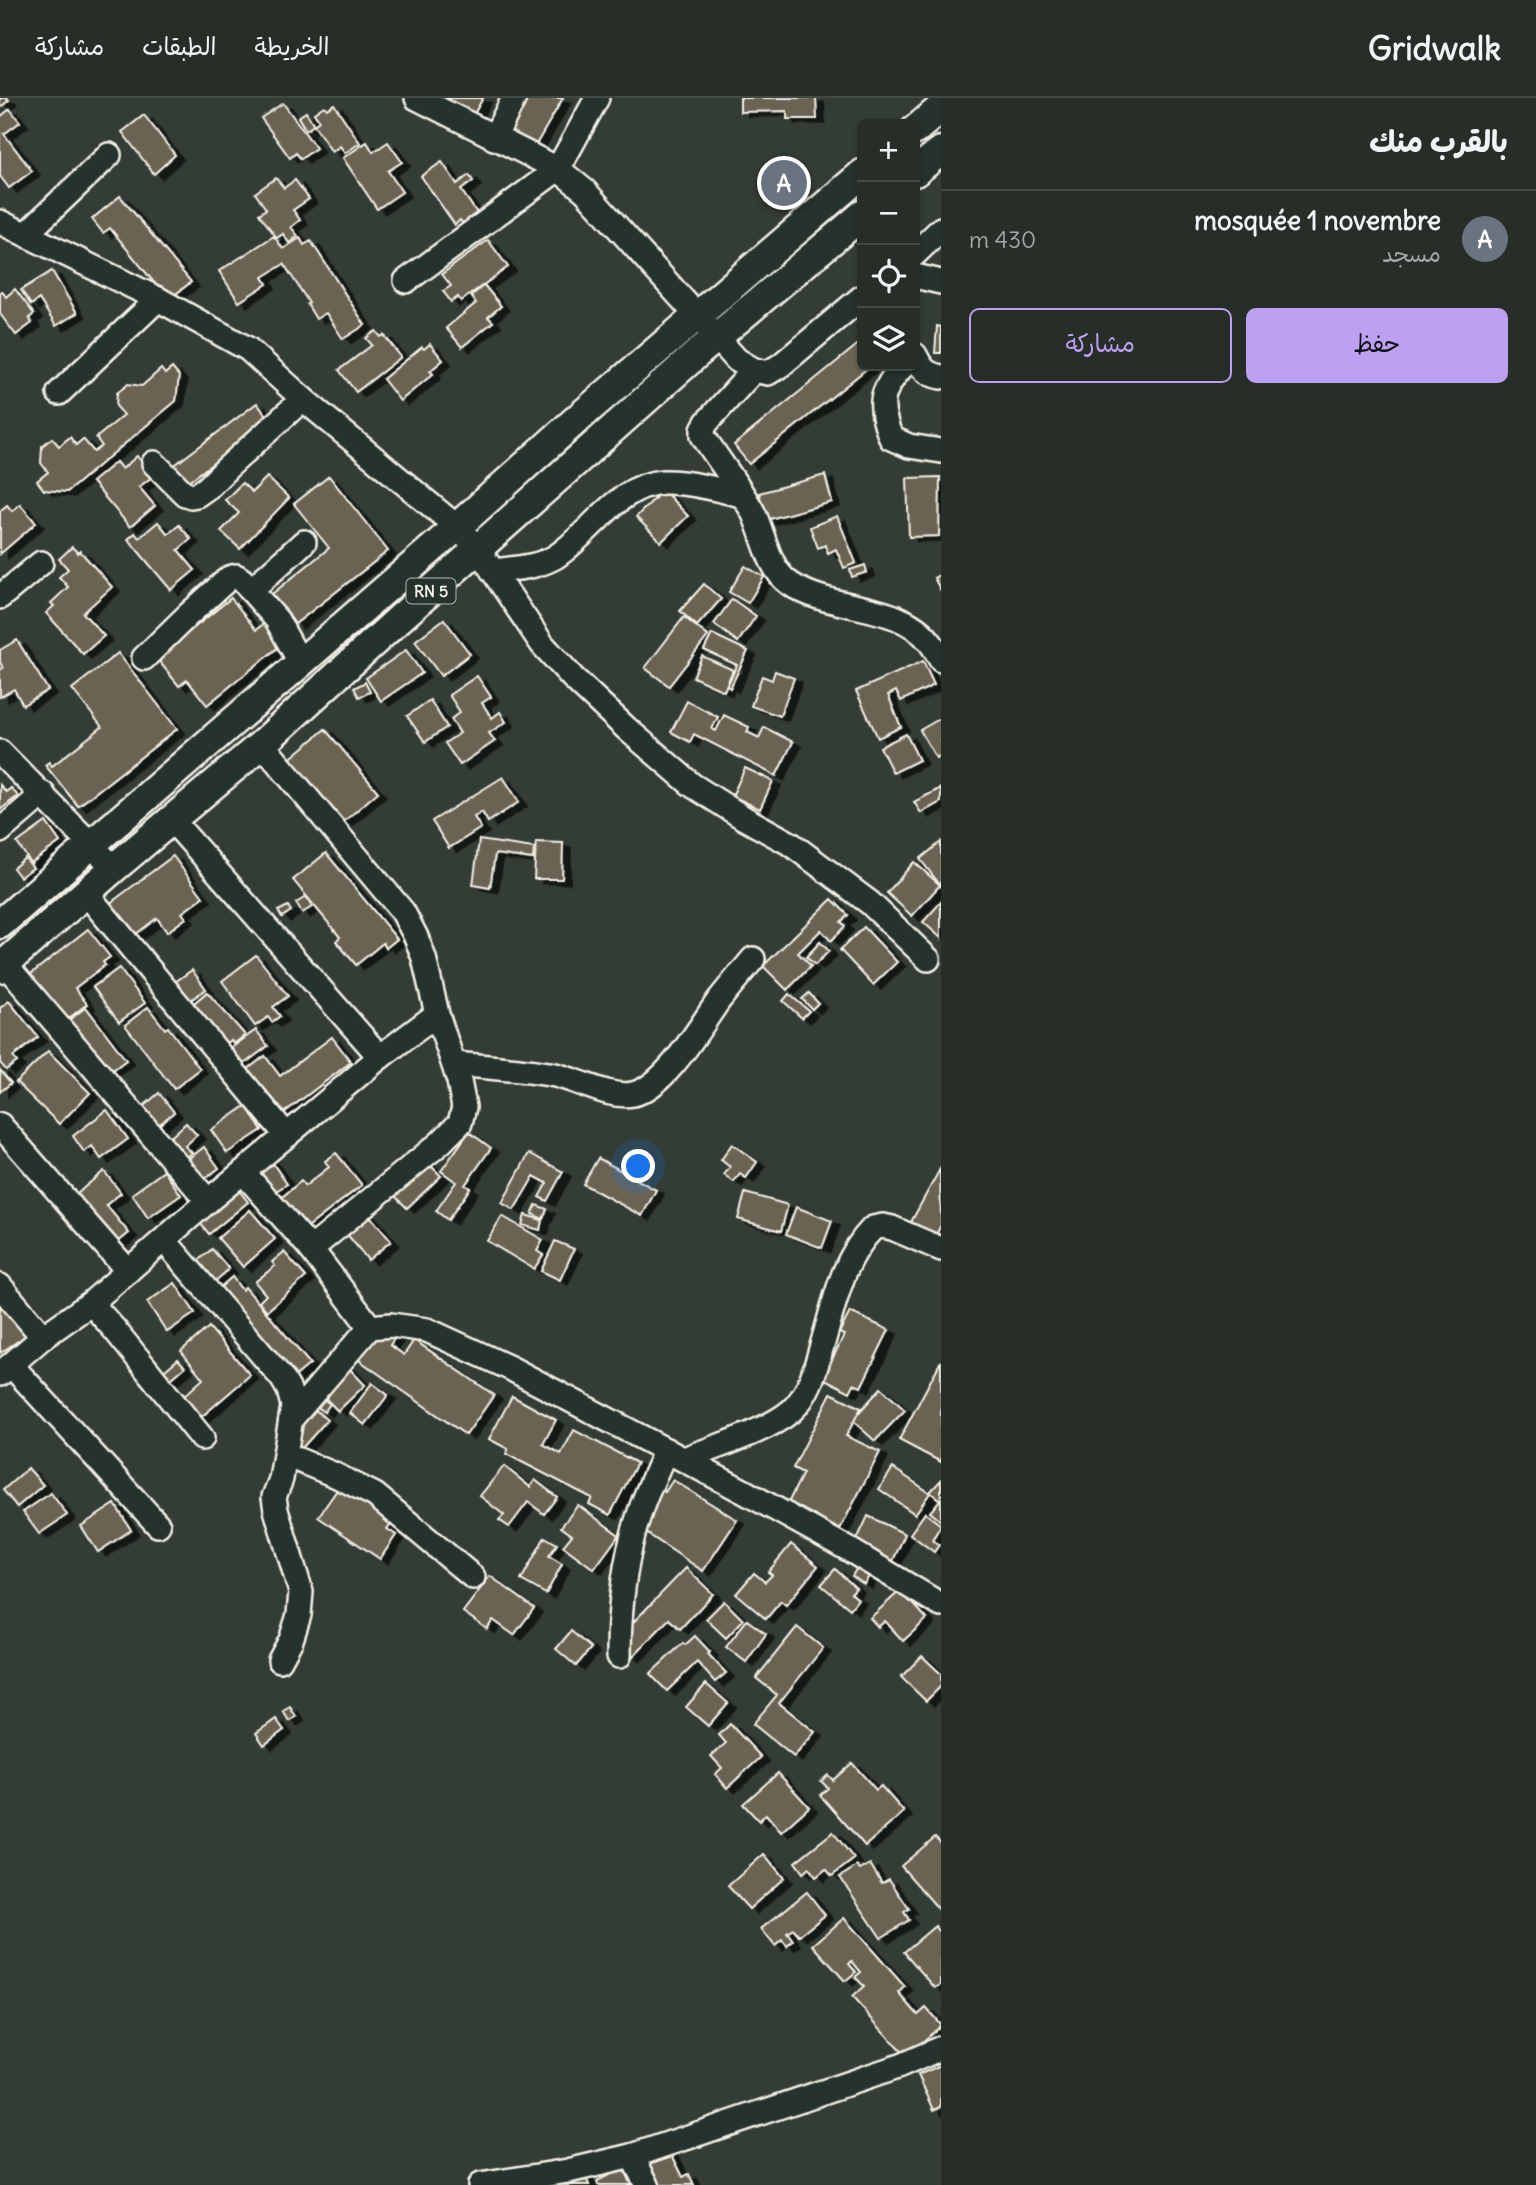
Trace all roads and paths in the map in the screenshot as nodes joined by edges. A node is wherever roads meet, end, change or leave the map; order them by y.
1 (514, 98) edge
2 (597, 98) edge
3 (428, 101) edge
4 (941, 108) edge
5 (920, 126) edge
6 (494, 138) junction
7 (941, 151) edge
8 (109, 155) dead end
9 (920, 168) edge
10 (558, 169) junction
11 (857, 178) edge
12 (857, 219) edge
13 (0, 222) edge
14 (941, 229) edge
15 (26, 234) junction
16 (920, 249) edge
17 (920, 277) edge
18 (406, 281) dead end
19 (941, 282) edge
20 (158, 299) junction
21 (857, 302) edge
22 (698, 315) junction
23 (718, 337) junction
24 (920, 365) edge
25 (754, 370) junction
26 (899, 371) edge
27 (941, 377) edge
28 (59, 393) dead end
29 (303, 399) junction
30 (941, 451) edge
31 (154, 463) dead end
32 (742, 495) junction
33 (457, 527) junction
34 (304, 542) dead end
35 (486, 560) junction
36 (41, 563) dead end
37 (251, 590) junction
38 (0, 597) edge
39 (917, 630) junction
40 (941, 636) edge
41 (144, 658) dead end
42 (941, 660) edge
43 (300, 664) junction
44 (262, 744) junction
45 (0, 752) edge
46 (43, 794) junction
47 (171, 819) junction
48 (0, 831) edge
49 (91, 844) junction
50 (114, 868) junction
51 (86, 893) junction
52 (0, 924) edge
53 (753, 958) dead end
54 (928, 959) dead end
55 (3, 966) edge
56 (437, 1014) junction
57 (380, 1057) junction
58 (454, 1064) junction
59 (0, 1125) edge
60 (288, 1136) junction
61 (243, 1172) junction
62 (208, 1201) junction
63 (164, 1240) junction
64 (311, 1249) junction
65 (941, 1250) edge
66 (128, 1271) junction
67 (0, 1286) edge
68 (91, 1303) junction
69 (370, 1327) junction
70 (43, 1337) junction
71 (5, 1369) edge
72 (291, 1419) junction
73 (202, 1438) dead end
74 (286, 1455) junction
75 (675, 1455) junction
76 (158, 1525) dead end
77 (473, 1577) dead end
78 (941, 1605) edge
79 (619, 1656) dead end
80 (280, 1660) dead end
81 (941, 2048) edge
82 (632, 2156) junction
83 (480, 2185) edge
84 (647, 2185) edge

1 - 6 street
2 - 10 street
3 - 6 street
4 - 5 main road
6 - 10 street
7 - 9 main road
8 - 15 street
10 - 18 street
10 - 22 street
11 - 22 main road, RN 5
12 - 23 main road, RN 5
13 - 15 street
14 - 16 street
15 - 20 street
17 - 19 street
20 - 28 street
20 - 29 street
21 - 25 street
22 - 23 street
22 - 33 main road, RN 5
23 - 25 street
23 - 35 main road, RN 5
24 - 27 street
25 - 32 street
26 - 30 street
29 - 31 street
29 - 33 street
32 - 35 street
32 - 39 street
33 - 35 street
33 - 43 main road, RN 5
34 - 37 street
35 - 44 main road, RN 5
35 - 54 street
36 - 38 street
37 - 41 street
37 - 43 street
39 - 40 street
39 - 42 street
43 - 49 main road, RN 5
44 - 47 main road, RN 5
44 - 56 street
45 - 46 street
46 - 48 street
46 - 49 street
47 - 50 main road, RN 5
47 - 57 street
49 - 50 street
49 - 52 main road, RN 5
50 - 51 main road, RN 5
51 - 55 main road, RN 5
51 - 60 street
53 - 58 street
55 - 62 street
56 - 57 street
56 - 58 street
57 - 60 street
58 - 64 street
59 - 66 street
60 - 61 street
61 - 62 street
61 - 64 street
62 - 63 street
63 - 66 street
63 - 72 street
64 - 69 street
65 - 75 street
66 - 68 street
67 - 70 street
68 - 70 street
68 - 73 street
69 - 72 street
69 - 75 street
70 - 71 street
71 - 76 street
72 - 74 street
74 - 77 street
74 - 80 street
75 - 78 street
75 - 79 street
81 - 82 street
82 - 83 street
82 - 84 street

